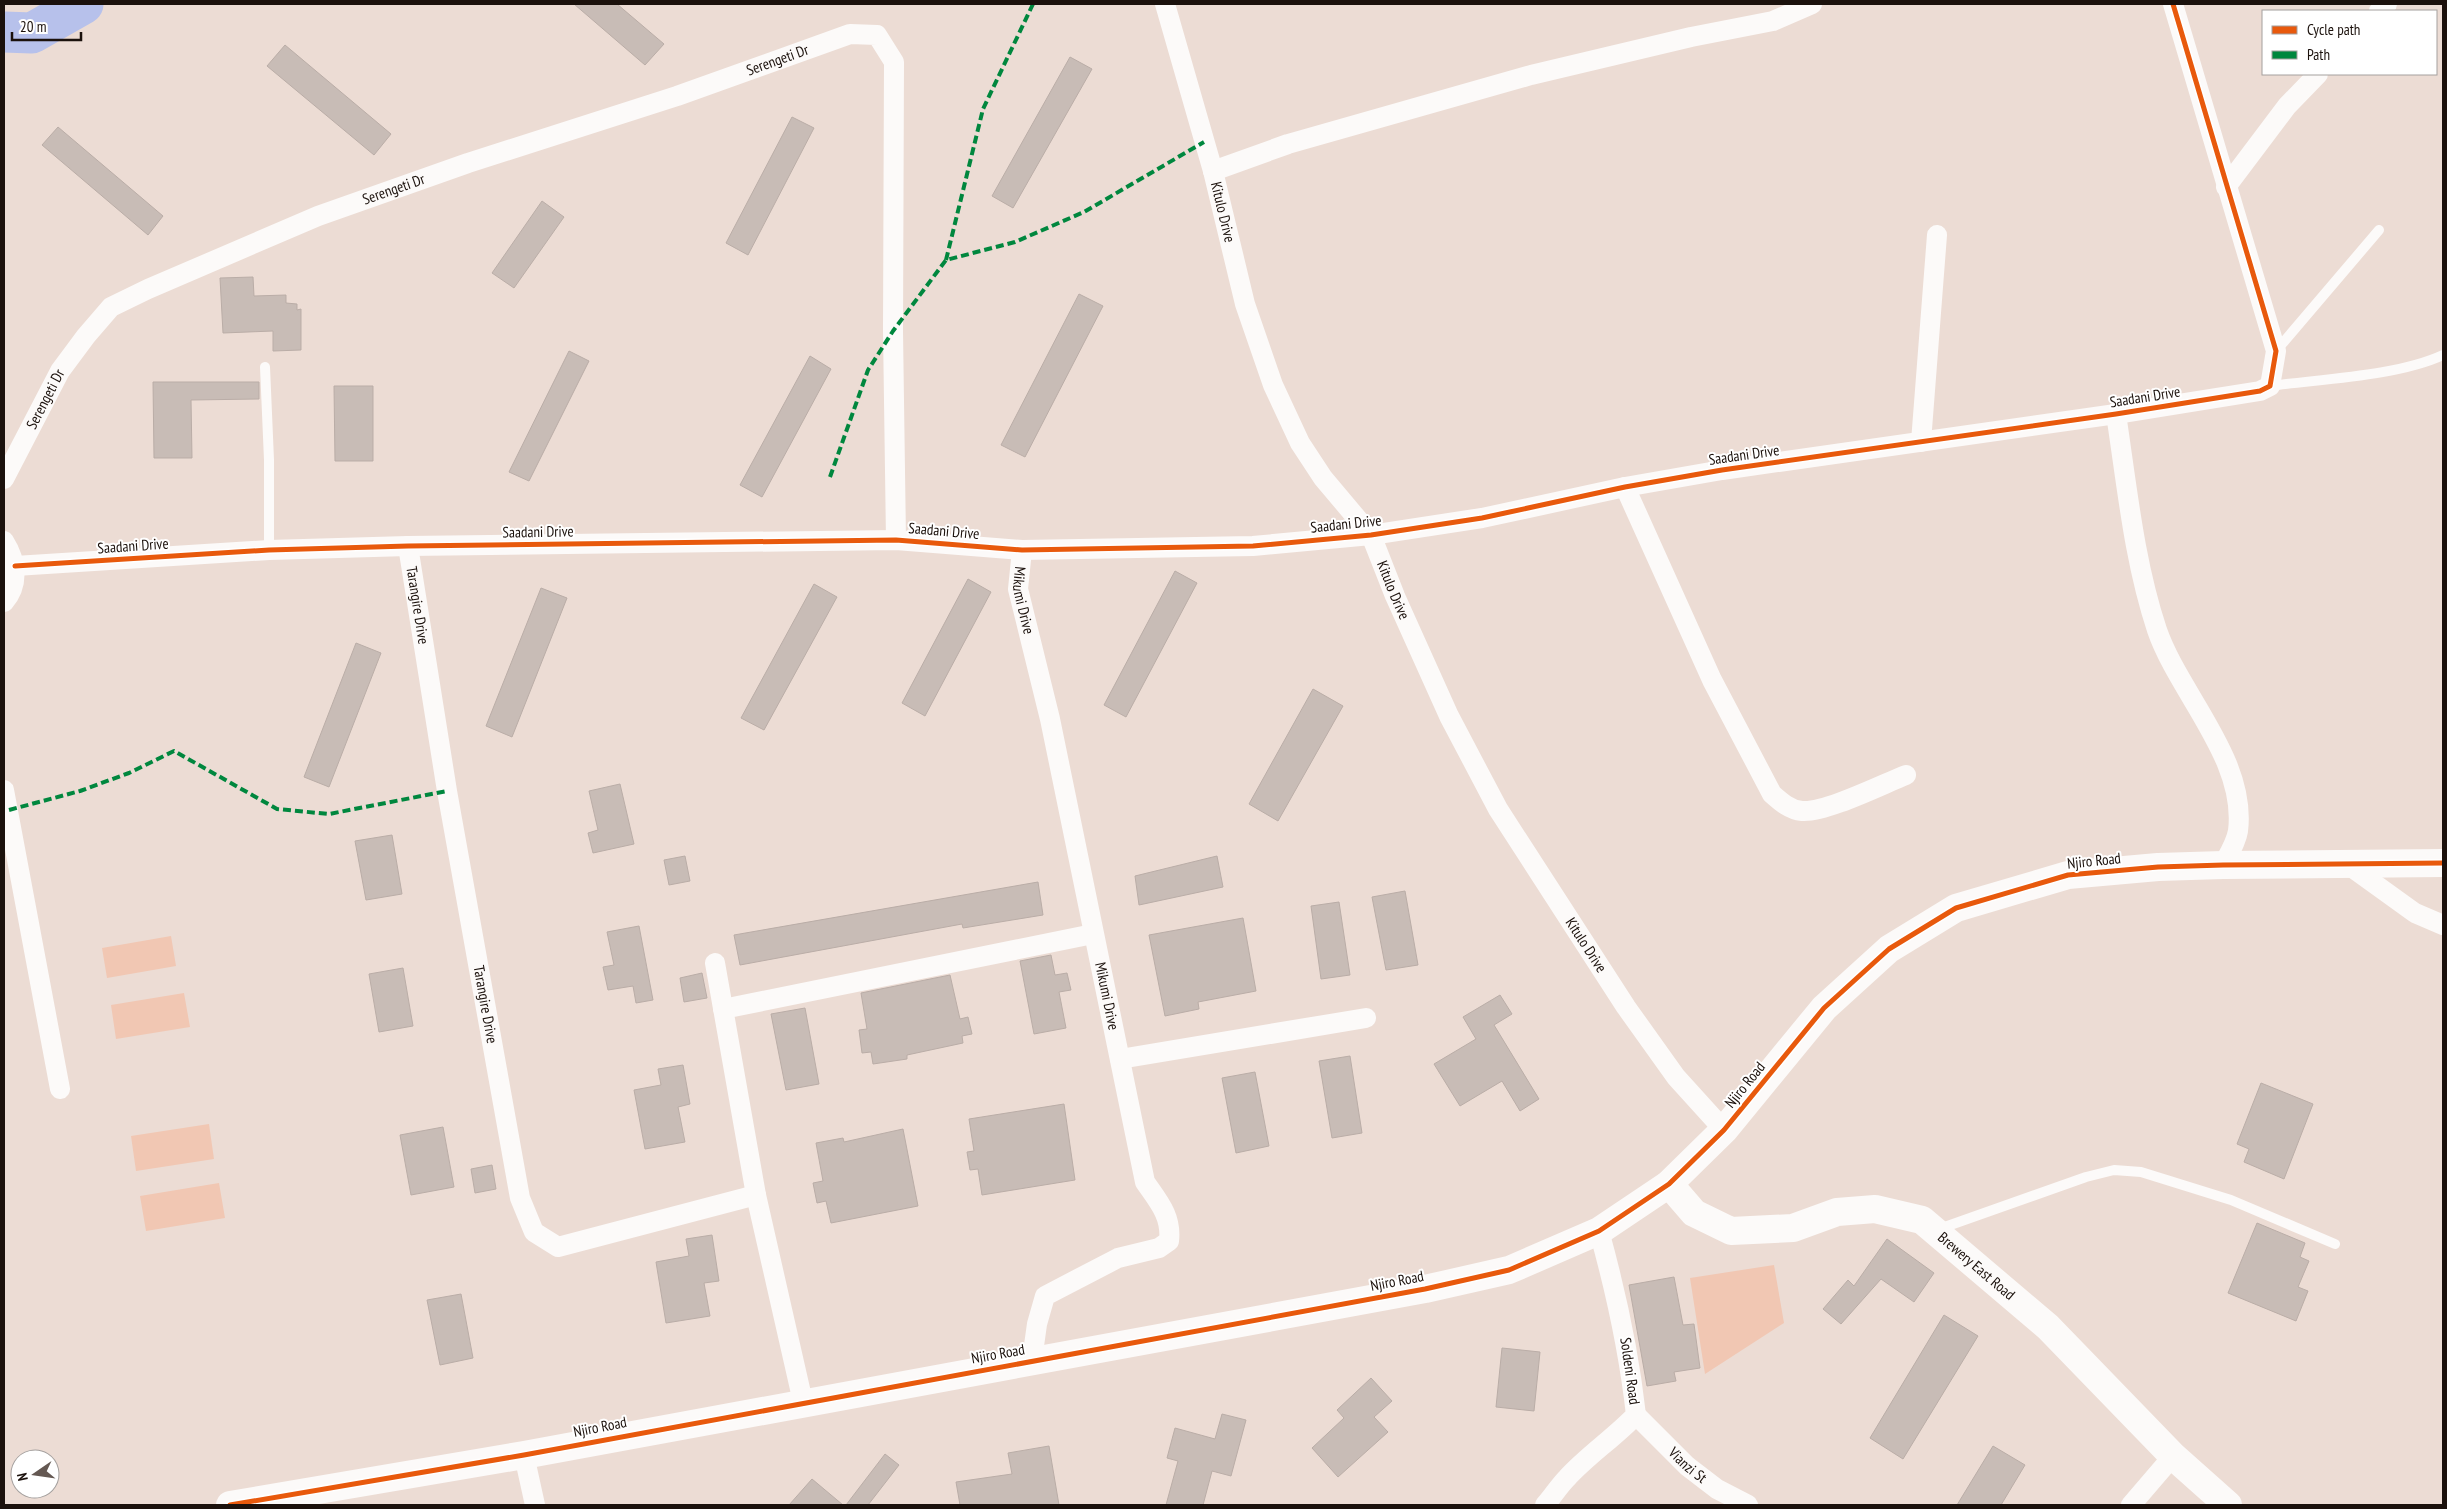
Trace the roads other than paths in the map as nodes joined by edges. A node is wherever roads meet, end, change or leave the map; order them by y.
1 (1165, 4) edge
2 (1812, 4) edge
3 (2173, 4) edge
4 (2317, 75) edge
5 (1213, 171) junction
6 (2226, 187) junction
7 (2379, 230) dead end
8 (1936, 234) dead end
9 (2276, 351) junction
10 (2443, 355) edge
11 (265, 367) dead end
12 (2270, 386) junction
13 (2116, 414) junction
14 (1921, 442) junction
15 (4, 479) edge
16 (1625, 487) junction
17 (1371, 535) junction
18 (896, 540) junction
19 (4, 541) edge
20 (408, 546) junction
21 (269, 550) junction
22 (1022, 550) junction
23 (15, 566) junction
24 (4, 602) edge
25 (1906, 775) dead end
26 (4, 790) edge
27 (2347, 864) junction
28 (2443, 864) edge
29 (2223, 865) junction
30 (2443, 925) edge
31 (1093, 934) junction
32 (715, 963) dead end
33 (723, 1009) junction
34 (1366, 1018) dead end
35 (1120, 1059) junction
36 (60, 1089) dead end
37 (1724, 1130) junction
38 (1669, 1184) junction
39 (756, 1195) junction
40 (1599, 1231) junction
41 (1936, 1231) junction
42 (2335, 1244) dead end
43 (1032, 1360) junction
44 (803, 1402) junction
45 (1636, 1416) junction
46 (524, 1455) junction
47 (2173, 1456) junction
48 (230, 1505) edge
49 (535, 1505) edge
50 (1545, 1505) edge
51 (1748, 1505) edge
52 (2131, 1505) edge
53 (2228, 1505) edge

1 - 5 street, Kitulo Drive
2 - 5 street
3 - 6 street
4 - 6 street
5 - 17 street, Kitulo Drive
6 - 9 street
7 - 9 lane
8 - 14 street
9 - 12 street
10 - 12 lane
11 - 21 lane
12 - 13 street, Saadani Drive
13 - 14 street, Saadani Drive
13 - 29 street
14 - 16 street, Saadani Drive
15 - 18 street, Serengeti Dr
16 - 17 street, Saadani Drive
16 - 25 street
17 - 22 street, Saadani Drive
17 - 37 street, Kitulo Drive
18 - 20 street, Saadani Drive
18 - 22 street, Saadani Drive
19 - 23 street
20 - 21 street, Saadani Drive
20 - 39 street, Tarangire Drive
21 - 23 street, Saadani Drive
22 - 31 street, Mikumi Drive
23 - 24 street
26 - 36 street
27 - 28 street, Njiro Road
27 - 29 street, Njiro Road
27 - 30 street
29 - 37 street, Njiro Road
31 - 33 street
31 - 35 street, Mikumi Drive
32 - 33 street
33 - 39 street
34 - 35 street
35 - 43 street, Mikumi Drive
37 - 38 street, Njiro Road
38 - 40 street, Njiro Road
38 - 41 street, Brewery East Road
39 - 44 street
40 - 43 street, Njiro Road
40 - 45 street, Soldeni Road
41 - 42 lane
41 - 47 street, Brewery East Road
43 - 44 street, Njiro Road
44 - 46 street, Njiro Road
45 - 50 street, Soldeni Road
45 - 51 street, Vianzi St
46 - 48 street, Njiro Road
46 - 49 street
47 - 52 street
47 - 53 street, Brewery East Road

